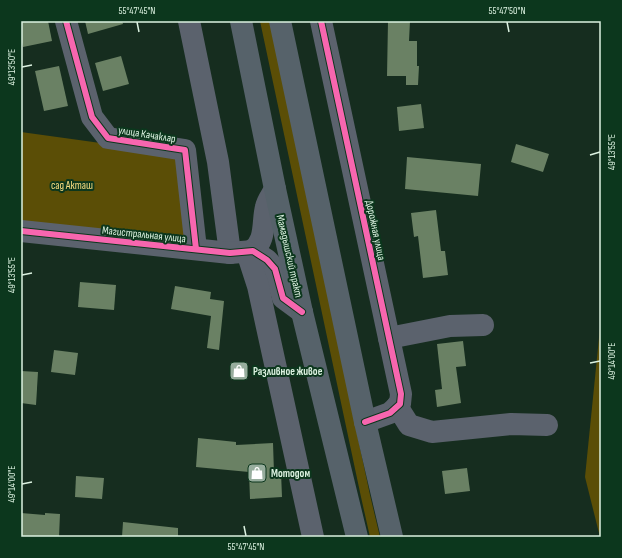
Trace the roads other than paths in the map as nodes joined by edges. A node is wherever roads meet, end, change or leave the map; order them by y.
1 (66, 21) edge
2 (189, 21) edge
3 (242, 21) edge
4 (280, 21) edge
5 (321, 21) edge
6 (275, 189) junction
7 (21, 231) edge
8 (196, 250) junction
9 (243, 252) junction
10 (302, 312) junction
11 (483, 325) dead end
12 (389, 338) junction
13 (398, 406) junction
14 (365, 422) junction
15 (548, 425) dead end
16 (313, 537) edge
17 (357, 537) edge
18 (392, 537) edge

1 - 8 street, улица Качаклар
2 - 9 street
3 - 6 main road, Мамадышский тракт
4 - 14 main road
5 - 12 street, Дорожная улица
6 - 9 street
6 - 10 main road, Мамадышский тракт
7 - 8 street, Магистральная улица
8 - 9 street, Магистральная улица
9 - 10 street, Магистральная улица
9 - 16 street
10 - 17 main road, Мамадышский тракт
11 - 12 street
12 - 13 street, Дорожная улица
13 - 14 street
13 - 15 street
14 - 18 main road

